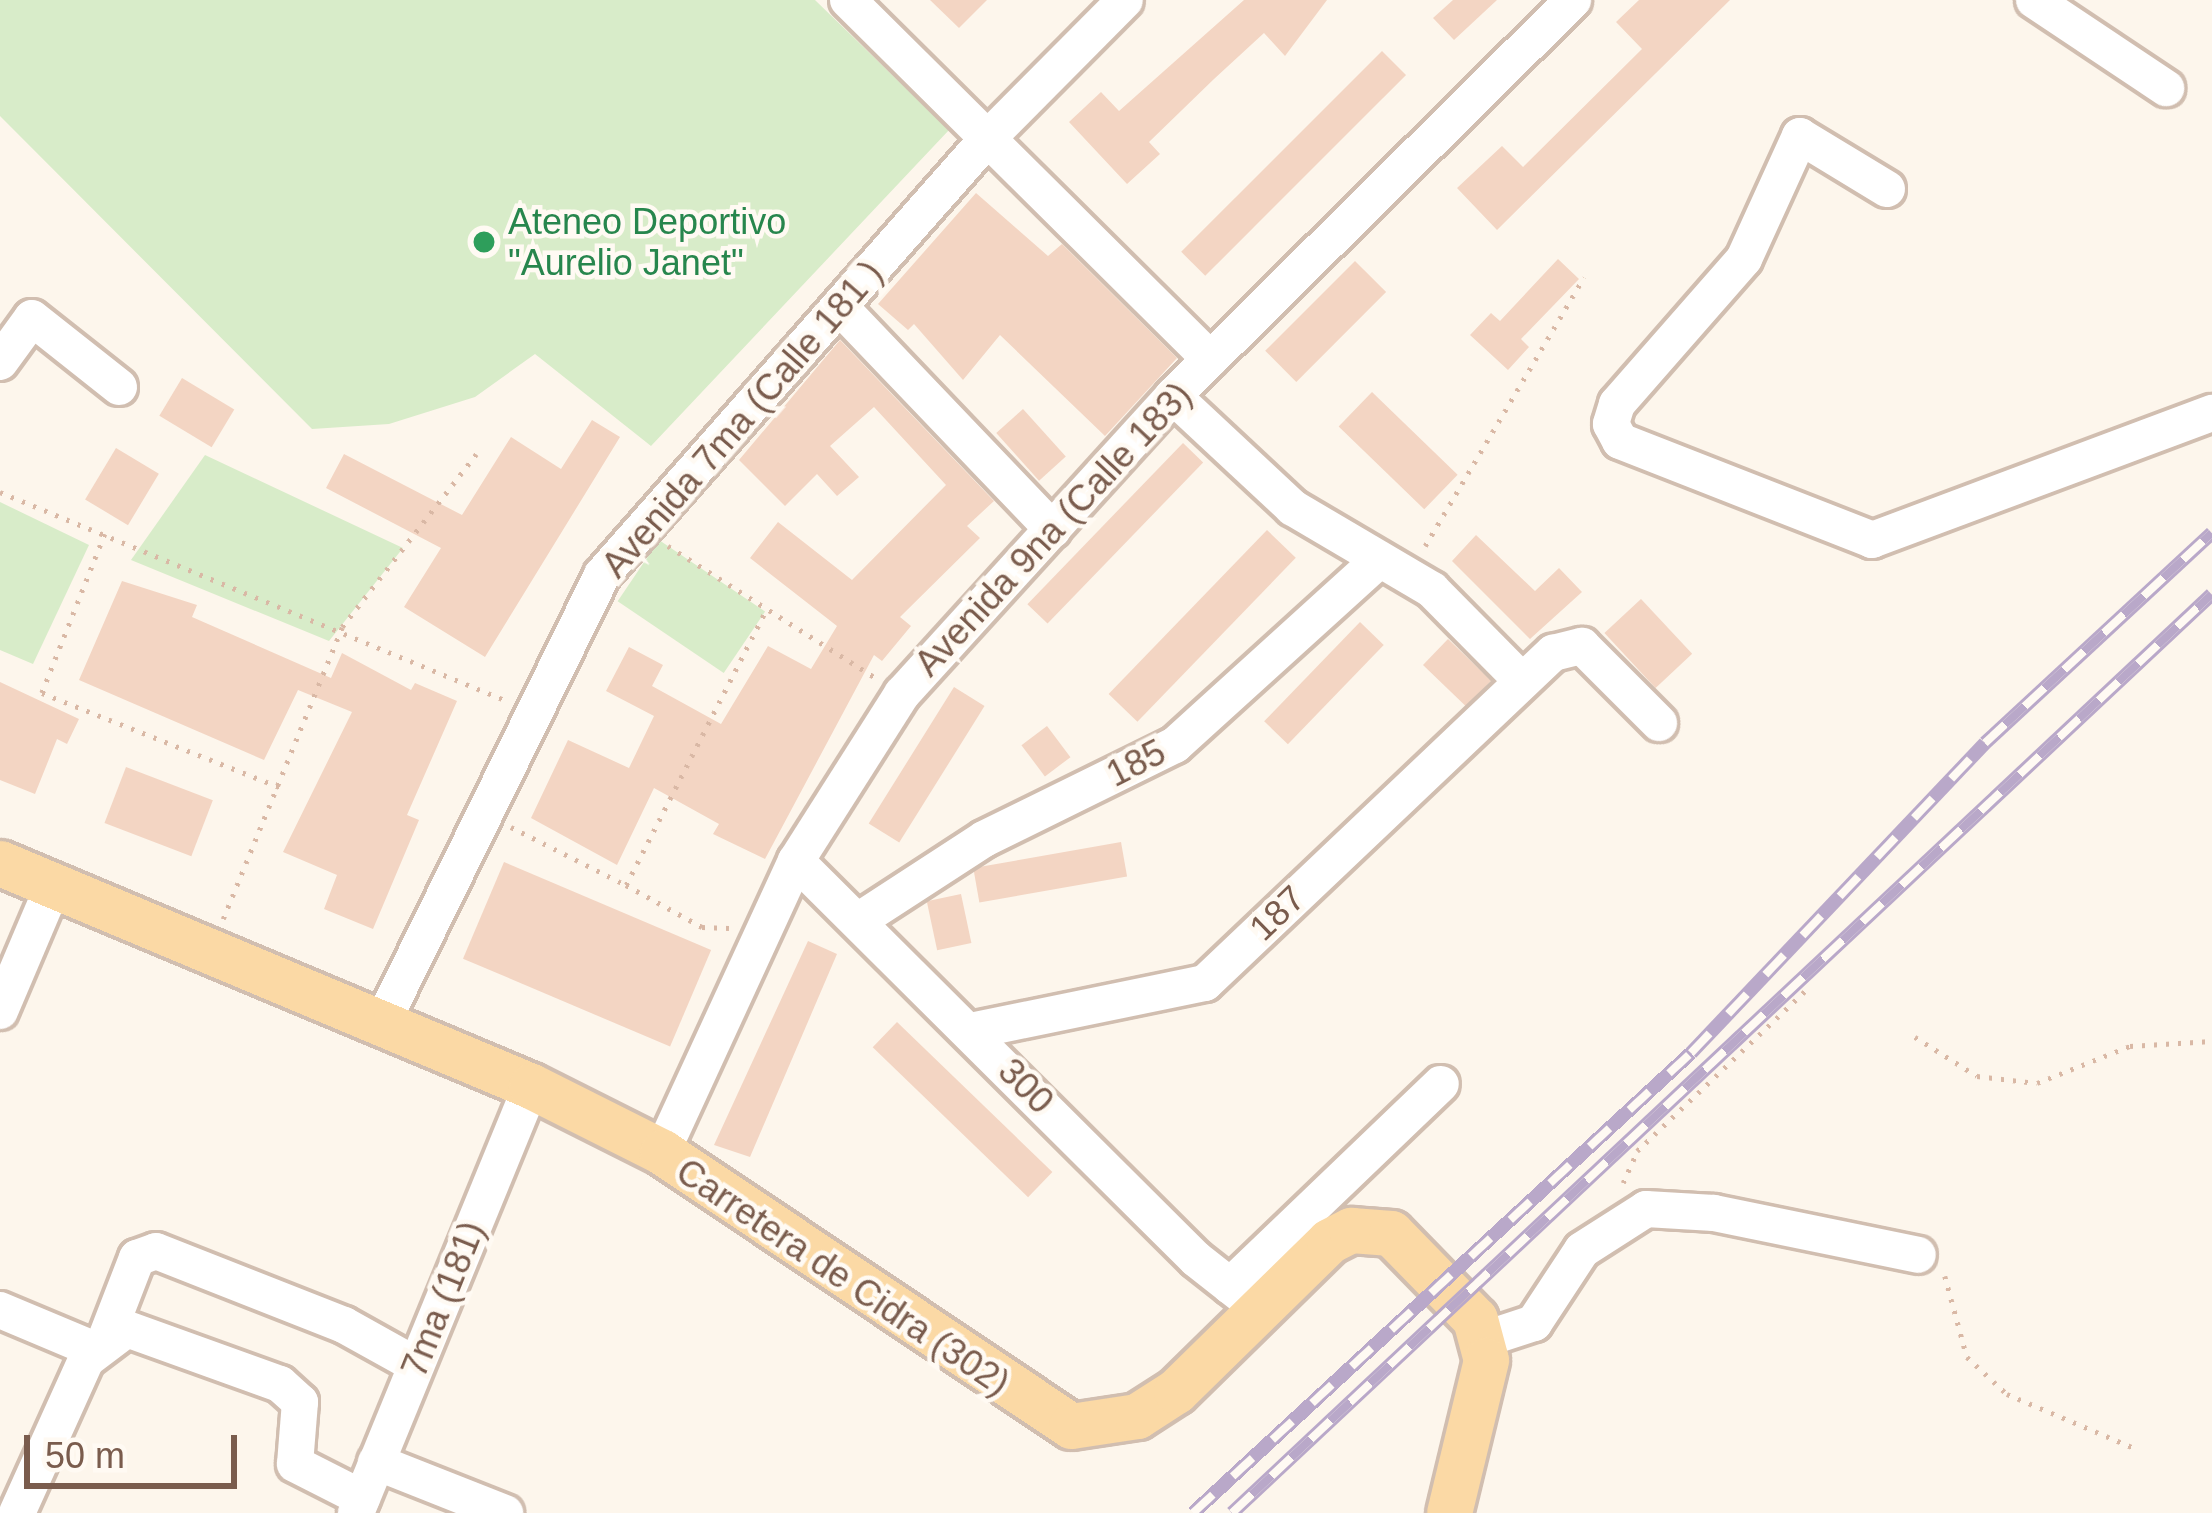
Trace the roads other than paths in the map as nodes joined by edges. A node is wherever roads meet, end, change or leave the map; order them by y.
1 (848, 0) edge
2 (1125, 0) edge
3 (2034, 0) edge
4 (1555, 6) edge
5 (2166, 88) dead end
6 (988, 138) junction
7 (1887, 189) dead end
8 (840, 307) junction
9 (1210, 359) junction
10 (0, 362) edge
11 (118, 387) dead end
12 (1173, 396) junction
13 (2212, 413) edge
14 (1053, 530) junction
15 (1393, 569) junction
16 (1521, 680) junction
17 (1659, 723) dead end
18 (796, 861) junction
19 (0, 863) edge
20 (52, 886) junction
21 (861, 919) junction
22 (0, 1011) edge
23 (381, 1025) junction
24 (971, 1031) junction
25 (1441, 1084) dead end
26 (531, 1086) junction
27 (662, 1152) junction
28 (1918, 1255) road end
29 (1244, 1296) junction
30 (0, 1310) edge
31 (1482, 1340) junction
32 (100, 1344) junction
33 (416, 1365) junction
34 (376, 1462) junction
35 (359, 1505) edge
36 (17, 1513) edge
37 (505, 1513) edge
38 (1449, 1513) edge

1 - 6 street
2 - 6 street, Avenida 7ma (Calle 181 )
3 - 5 street
4 - 9 street, Avenida 9na (Calle 183)
6 - 8 street, Avenida 7ma (Calle 181 )
6 - 9 street
7 - 13 street
8 - 14 street
8 - 23 street, Avenida 7ma (Calle 181 )
9 - 12 street, Avenida 9na (Calle 183)
10 - 11 street
12 - 14 street, Avenida 9na (Calle 183)
12 - 15 street
14 - 18 street, Avenida 9na (Calle 183)
15 - 16 street
15 - 21 street, 185
16 - 17 street, 187
16 - 24 street, 187
18 - 21 street, 300
18 - 27 street, Avenida 9na (Calle 183)
19 - 20 main road, Carretera de Cidra (302)
20 - 22 street
20 - 23 main road, Carretera de Cidra (302)
21 - 24 street, 300
23 - 26 main road, Carretera de Cidra (302)
24 - 29 street, 300
25 - 29 street
26 - 27 main road, Carretera de Cidra (302)
26 - 33 street, 7ma (181)
27 - 29 main road, Carretera de Cidra (302)
28 - 31 street
29 - 31 main road, Carretera de Cidra (302)
30 - 32 street
31 - 38 main road
32 - 33 street
32 - 35 street
32 - 36 street
33 - 34 street, 7ma (181)
34 - 35 street, 7ma (181)
34 - 37 street

